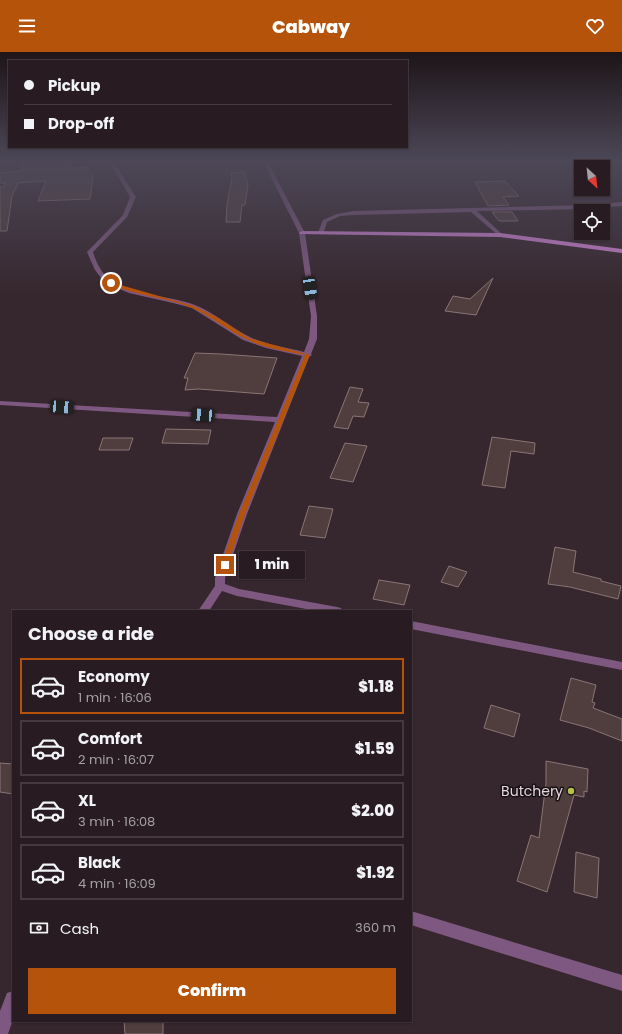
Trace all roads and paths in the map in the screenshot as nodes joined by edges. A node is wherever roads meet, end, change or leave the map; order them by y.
1 (129, 207) edge
2 (289, 207) edge
3 (551, 207) edge
4 (472, 210) junction
5 (302, 233) junction
6 (321, 234) junction
7 (500, 236) junction
8 (622, 251) edge
9 (308, 355) junction
10 (0, 403) edge
11 (281, 420) junction
12 (220, 586) junction
13 (204, 610) edge
14 (332, 610) edge
15 (412, 625) edge
16 (622, 666) edge
17 (412, 918) edge
18 (622, 983) edge
19 (12, 1002) edge
20 (0, 1032) edge

1 - 9 street
2 - 5 street
3 - 4 street
4 - 6 street
4 - 7 street
5 - 6 main road
5 - 9 street
6 - 7 main road
7 - 8 main road
9 - 11 street
10 - 11 street
11 - 12 street
12 - 13 street
12 - 14 street
15 - 16 street
17 - 18 street
19 - 20 street

